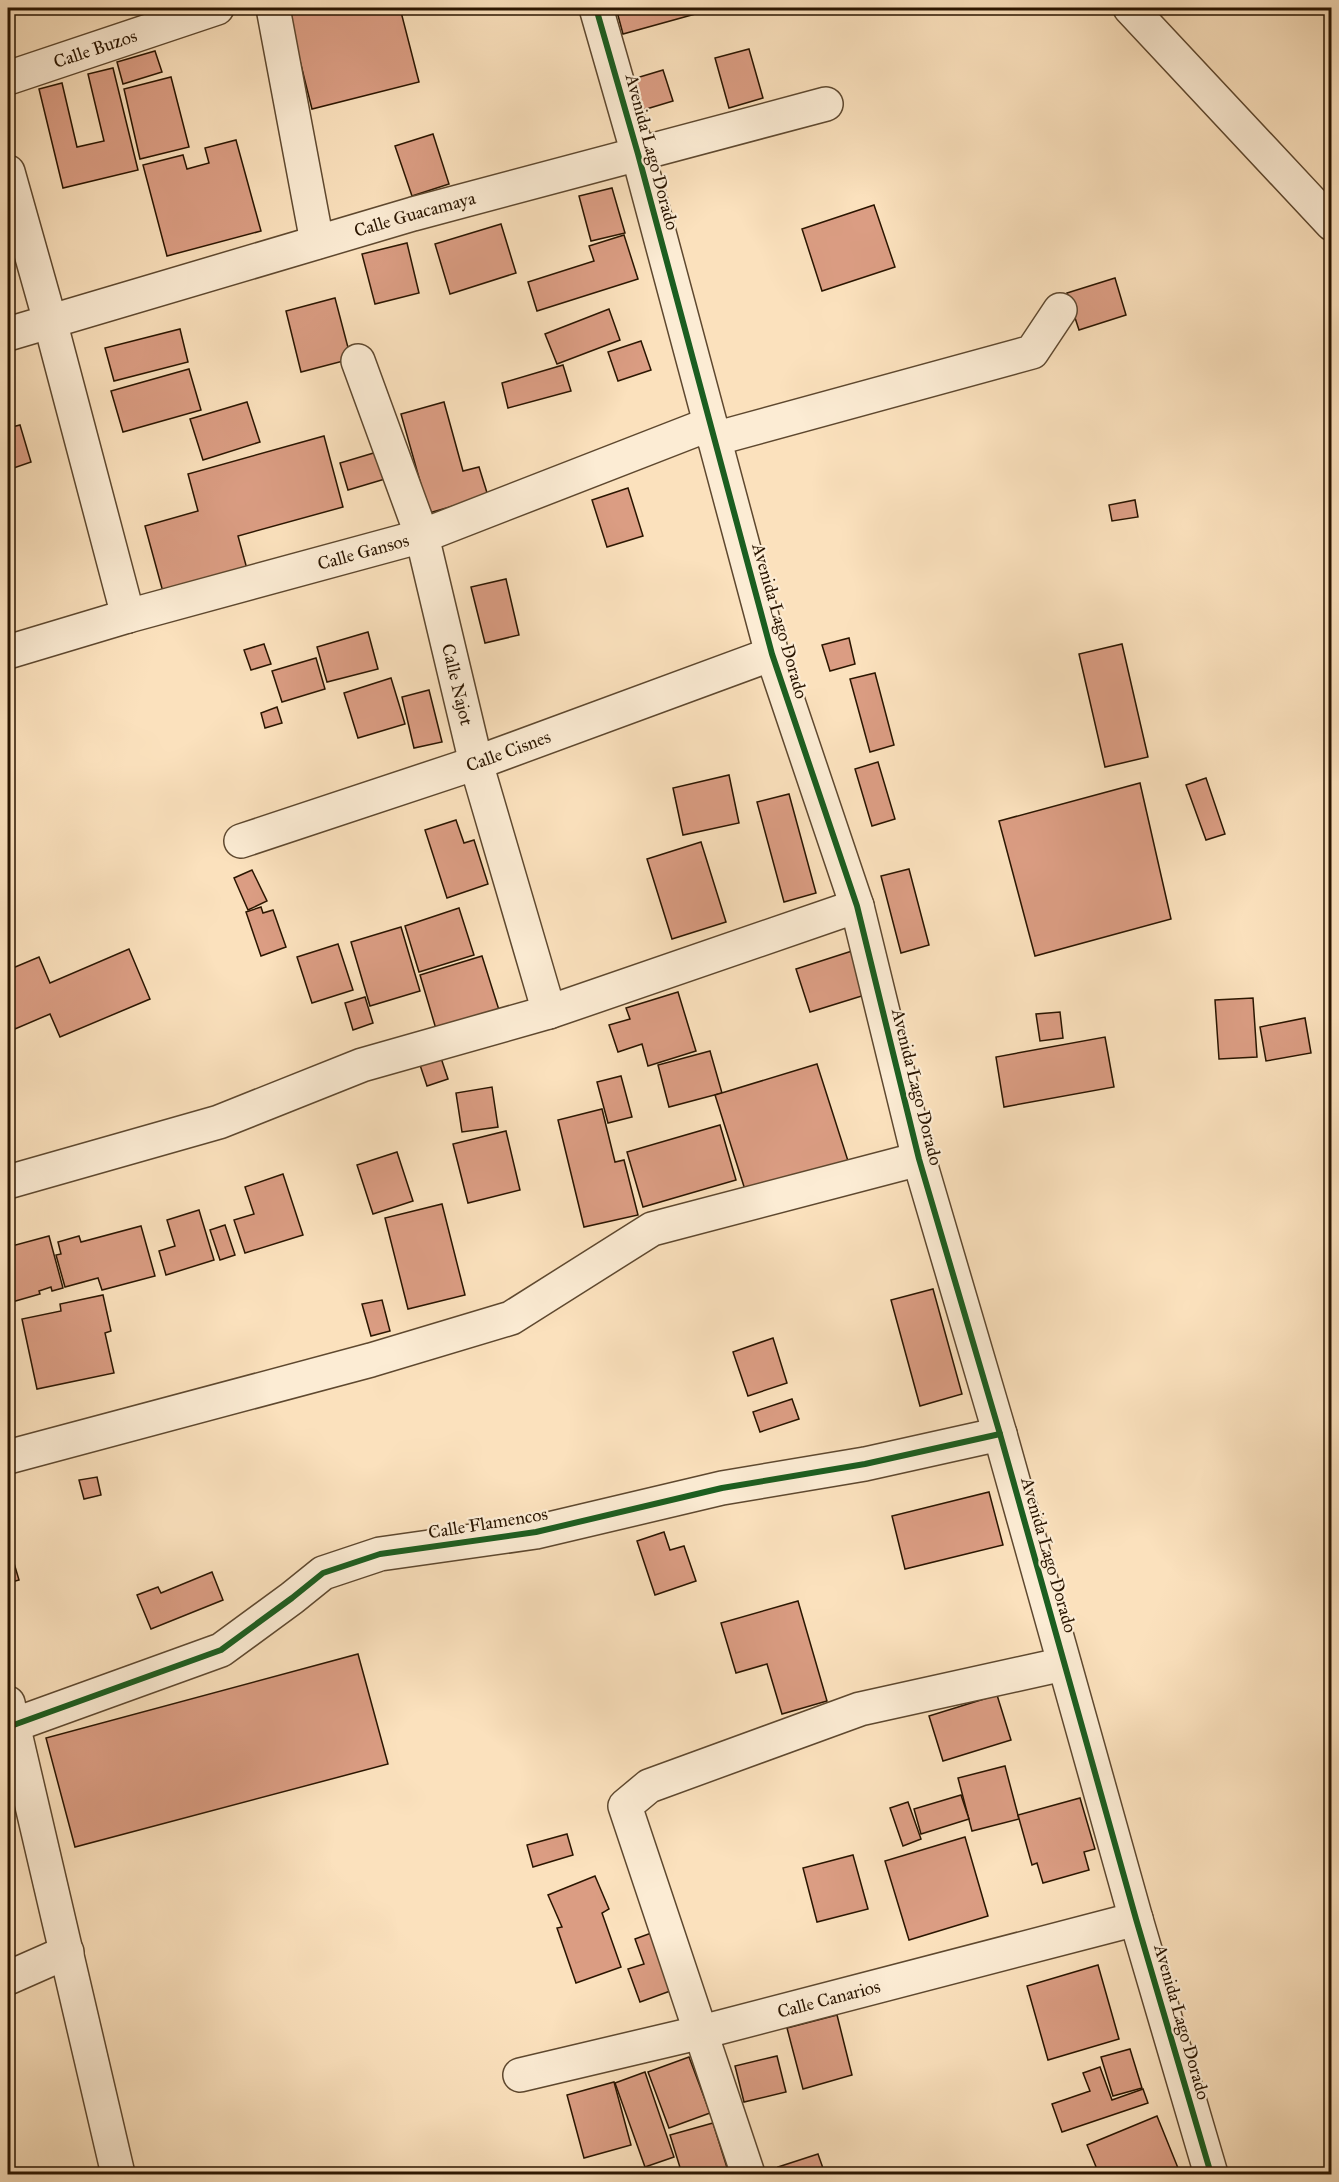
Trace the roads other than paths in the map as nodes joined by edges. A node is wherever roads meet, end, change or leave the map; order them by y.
1 (217, 8) edge
2 (273, 8) edge
3 (596, 8) edge
4 (1130, 8) edge
5 (8, 78) edge
6 (826, 104) dead end
7 (638, 154) junction
8 (8, 172) edge
9 (1332, 224) edge
10 (317, 242) junction
11 (1060, 310) dead end
12 (50, 321) junction
13 (8, 334) edge
14 (358, 361) dead end
15 (712, 432) junction
16 (422, 536) junction
17 (128, 616) junction
18 (8, 652) edge
19 (772, 654) junction
20 (476, 763) junction
21 (241, 841) dead end
22 (857, 906) junction
23 (549, 1012) junction
24 (919, 1159) junction
25 (8, 1182) edge
26 (1000, 1434) junction
27 (8, 1457) edge
28 (1064, 1664) junction
29 (9, 1718) edge
30 (1136, 1919) junction
31 (67, 1952) junction
32 (8, 1978) edge
33 (702, 2032) junction
34 (520, 2075) dead end
35 (118, 2175) edge
36 (748, 2175) edge
37 (1210, 2175) edge

1 - 5 street, Calle Buzos
2 - 10 street
3 - 7 street, Avenida Lago Dorado
4 - 9 street
6 - 7 street, Calle Guacamaya
7 - 10 street, Calle Guacamaya
7 - 15 street, Avenida Lago Dorado
8 - 12 street
10 - 12 street, Calle Guacamaya
11 - 15 street, Calle Gansos
12 - 13 street, Calle Guacamaya
12 - 17 street
14 - 16 street, Calle Najot
15 - 16 street, Calle Gansos
15 - 19 street, Avenida Lago Dorado
16 - 17 street, Calle Gansos
16 - 20 street, Calle Najot
17 - 18 street, Calle Gansos
19 - 20 street, Calle Cisnes
19 - 22 street, Avenida Lago Dorado
20 - 21 street, Calle Cisnes
20 - 23 street, Calle Najot
22 - 23 street
22 - 24 street, Avenida Lago Dorado
23 - 25 street
24 - 26 street, Avenida Lago Dorado
24 - 27 street
26 - 28 street, Avenida Lago Dorado
26 - 29 street, Calle Flamencos
28 - 30 street, Avenida Lago Dorado
28 - 33 street
29 - 31 street
30 - 33 street, Calle Canarios
30 - 37 street, Avenida Lago Dorado
31 - 32 street
31 - 35 street
33 - 34 street, Calle Canarios
33 - 36 street

